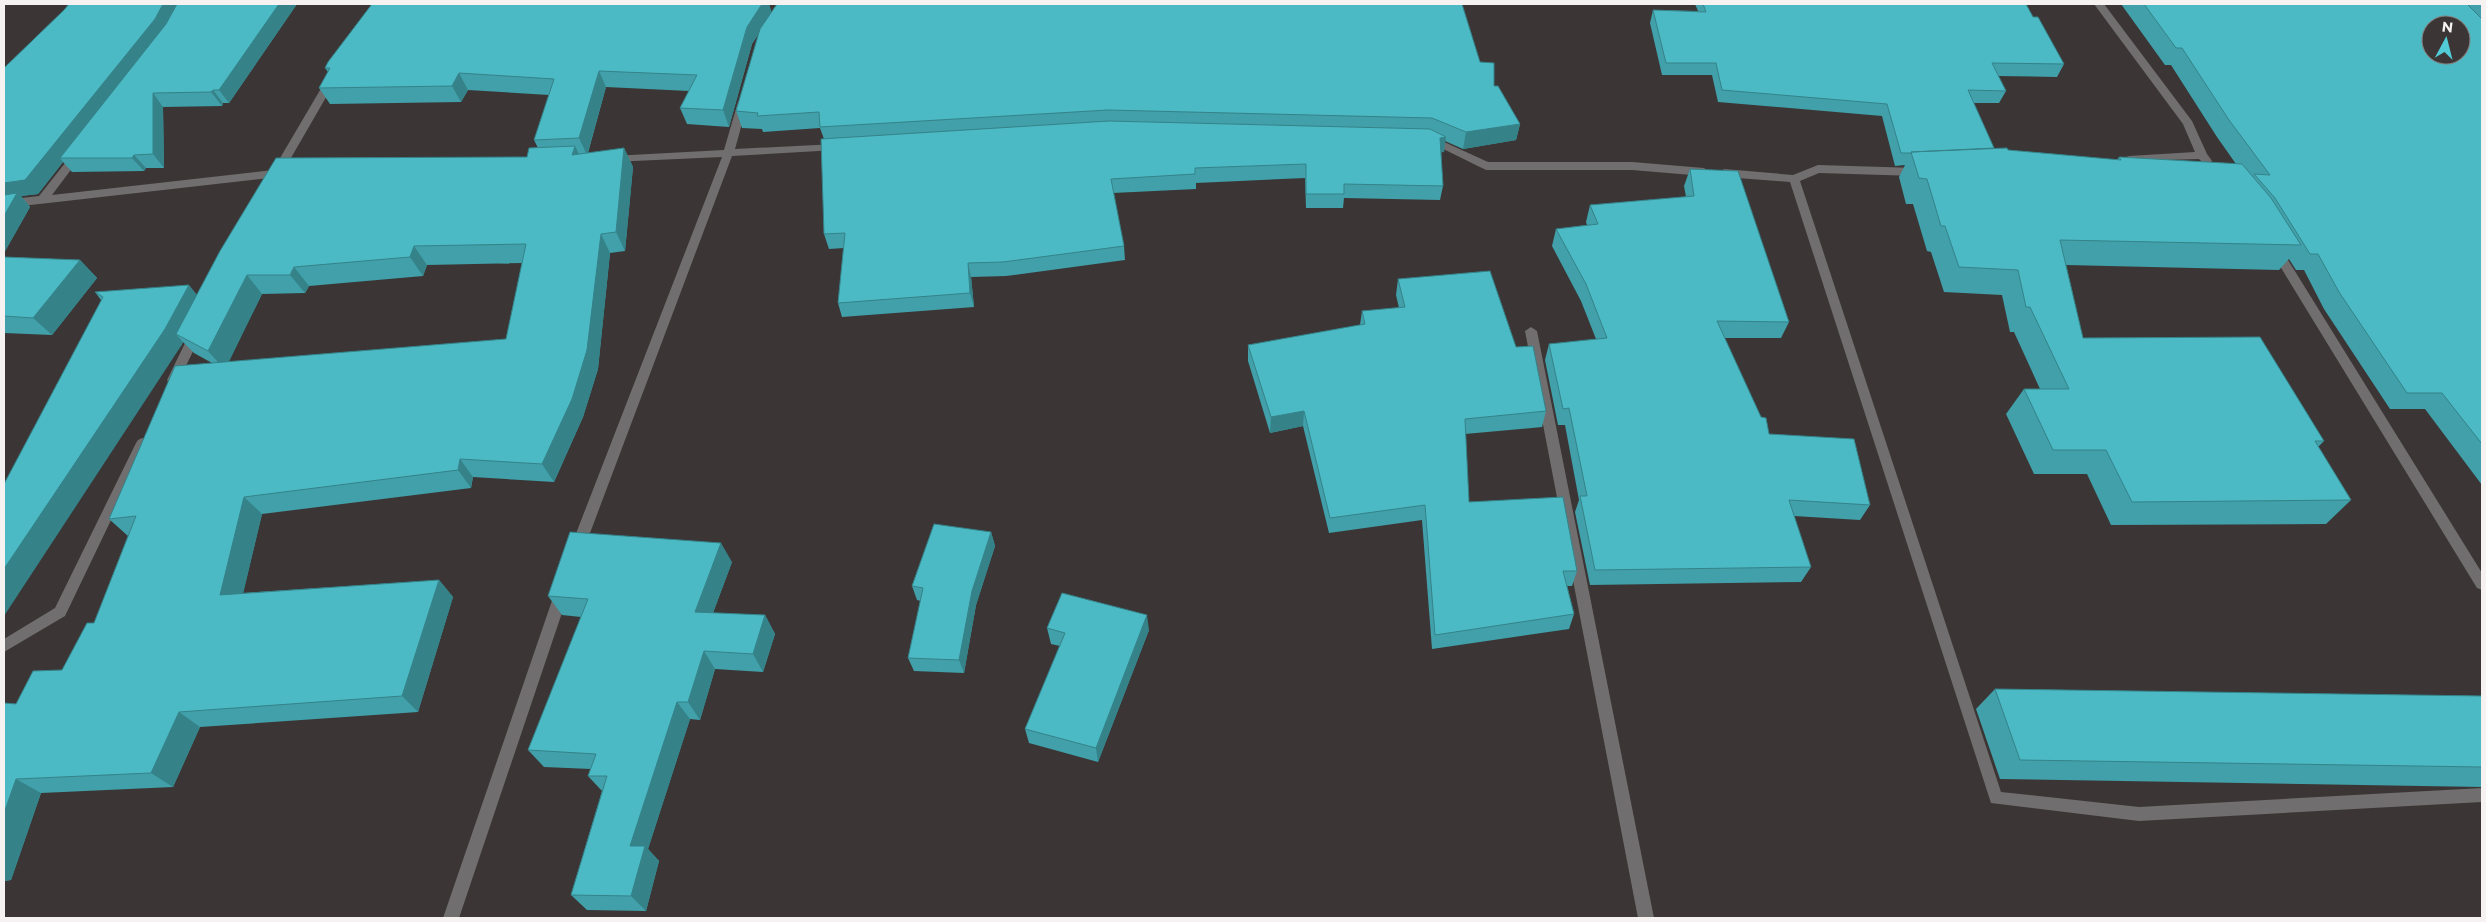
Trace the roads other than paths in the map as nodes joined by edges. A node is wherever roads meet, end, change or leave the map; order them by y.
1 (2099, 4) edge
2 (336, 71) edge
3 (746, 90) edge
4 (1421, 139) edge
5 (85, 145) edge
6 (846, 147) edge
7 (728, 154) junction
8 (2202, 155) junction
9 (601, 160) edge
10 (2122, 160) edge
11 (2214, 169) edge
12 (1933, 171) edge
13 (297, 172) edge
14 (277, 173) junction
15 (1794, 179) junction
16 (268, 190) edge
17 (42, 200) junction
18 (4, 204) edge
19 (2272, 244) edge
20 (202, 321) edge
21 (1530, 331) dead end
22 (167, 391) edge
23 (146, 436) edge
24 (573, 559) edge
25 (567, 578) edge
26 (2482, 584) edge
27 (4, 646) edge
28 (2482, 795) edge
29 (451, 918) edge
30 (1646, 918) edge

1 - 8 street
2 - 14 street
3 - 7 street
4 - 15 street
5 - 17 street
6 - 7 street
7 - 9 street
7 - 24 street
8 - 10 street
8 - 11 street
12 - 15 street
13 - 14 street
14 - 16 street
14 - 17 street
15 - 28 street
17 - 18 street
19 - 26 street
20 - 22 street
21 - 30 street
23 - 27 street
25 - 29 street

